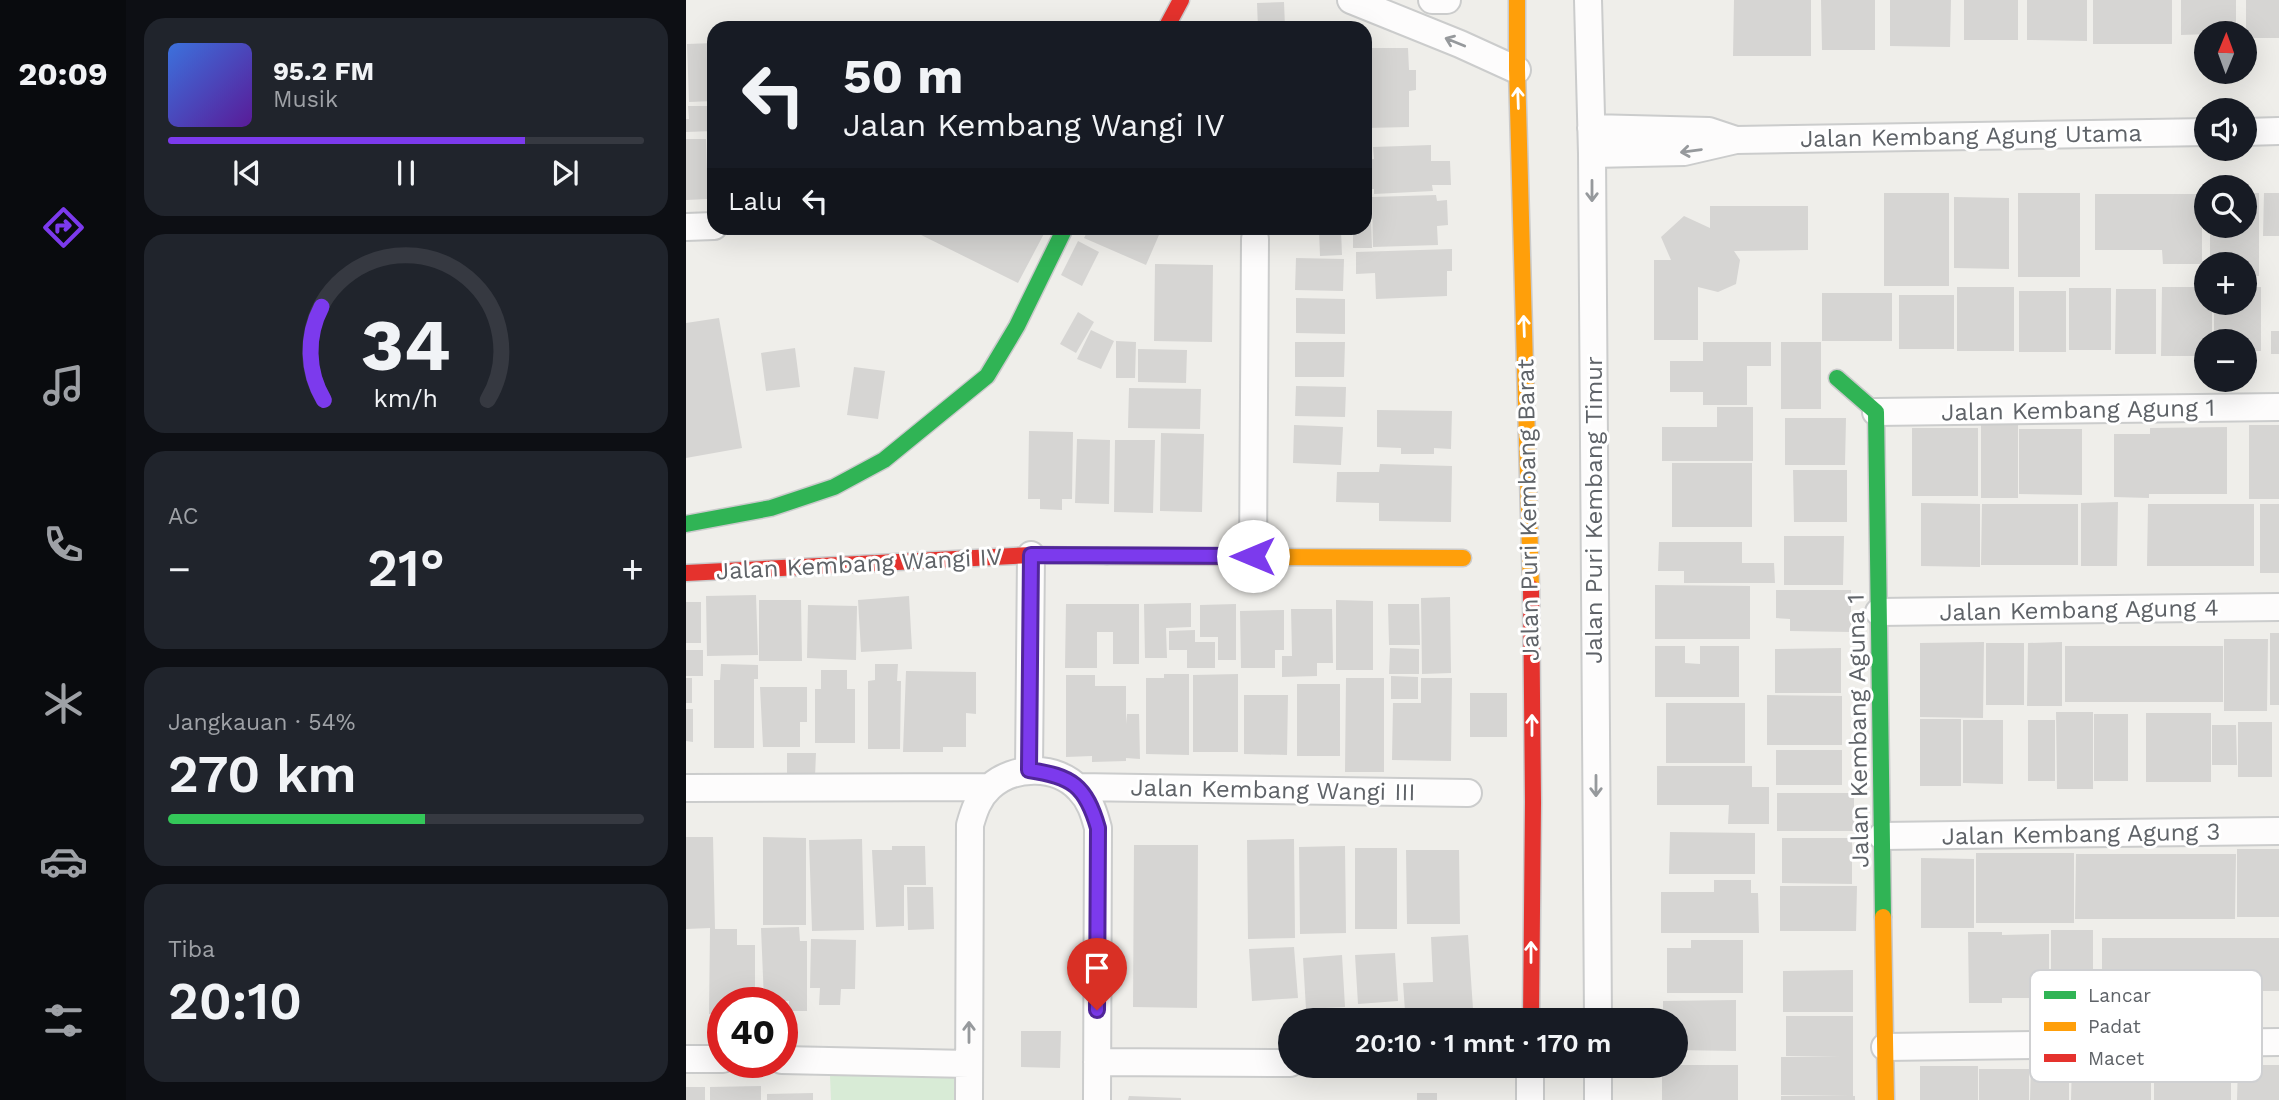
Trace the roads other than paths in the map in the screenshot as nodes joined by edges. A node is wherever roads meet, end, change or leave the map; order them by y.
1 (1181, 0) edge
2 (1351, 0) edge
3 (1432, 0) edge
4 (1447, 0) edge
5 (1517, 0) edge
6 (1588, 0) edge
7 (1170, 21) edge
8 (1517, 70) junction
9 (2279, 131) edge
10 (2194, 132) edge
11 (2257, 132) edge
12 (1592, 141) junction
13 (707, 226) edge
14 (686, 227) edge
15 (1062, 235) edge
16 (1255, 239) dead end
17 (1838, 378) dead end
18 (2279, 407) edge
19 (1876, 412) junction
20 (686, 524) edge
21 (1031, 555) junction
22 (1253, 556) junction
23 (1463, 558) dead end
24 (686, 573) edge
25 (2279, 607) edge
26 (1879, 612) junction
27 (1029, 770) junction
28 (990, 787) junction
29 (1079, 787) junction
30 (686, 788) edge
31 (1468, 793) dead end
32 (2279, 831) edge
33 (1882, 836) junction
34 (1531, 1008) edge
35 (1598, 1008) edge
36 (2030, 1045) edge
37 (1885, 1047) junction
38 (686, 1059) edge
39 (707, 1059) edge
40 (798, 1060) edge
41 (1097, 1062) junction
42 (1278, 1063) edge
43 (969, 1064) junction
44 (1531, 1078) edge
45 (1598, 1078) edge
46 (969, 1100) edge
47 (1097, 1100) edge
48 (1530, 1100) edge
49 (1598, 1100) edge
50 (1886, 1100) edge

1 - 7 street
8 -> 2 street
3 - 4 street
5 - 8 street, Jalan Puri Kembang Barat
6 - 12 street, Jalan Puri Kembang Timur
34 -> 8 street, Jalan Puri Kembang Barat
9 - 11 street
10 - 12 street, Jalan Kembang Agung Utama
12 -> 35 street, Jalan Puri Kembang Timur
13 - 14 street
15 - 20 street
16 - 22 street
17 - 19 street
18 - 19 street, Jalan Kembang Agung 1
19 - 26 street, Jalan Kembang Aguna 1
21 - 22 street, Jalan Kembang Wangi IV
21 - 24 street, Jalan Kembang Wangi IV
21 - 27 street, Jalan Kembang Wangi IV
22 - 23 street, Jalan Kembang Wangi IV
25 - 26 street, Jalan Kembang Agung 4
26 - 33 street, Jalan Kembang Aguna 1
27 - 28 street
27 - 29 street
28 - 30 street
43 -> 28 street
29 - 31 street, Jalan Kembang Wangi III
29 - 41 street
32 - 33 street, Jalan Kembang Agung 3
33 - 37 street, Jalan Kembang Aguna 1
36 - 37 street
37 - 50 street, Jalan Kembang Aguna 1
38 - 39 street
40 - 43 street
41 - 42 street
41 - 47 street
43 - 46 street
44 - 48 street
45 - 49 street

